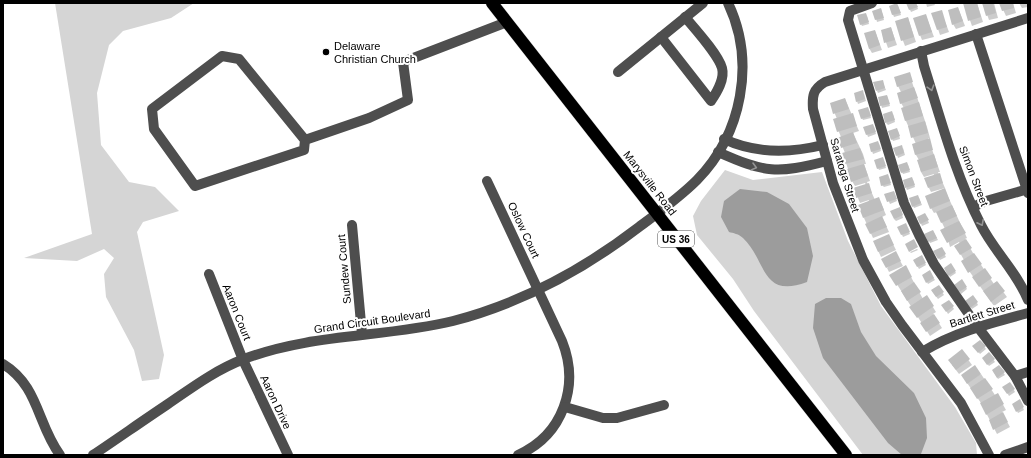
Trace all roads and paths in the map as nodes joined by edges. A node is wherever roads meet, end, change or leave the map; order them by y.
1 (492, 3) edge
2 (703, 3) edge
3 (728, 3) edge
4 (872, 3) edge
5 (685, 17) junction
6 (1028, 18) edge
7 (507, 22) junction
8 (976, 34) junction
9 (661, 37) junction
10 (921, 51) junction
11 (863, 69) junction
12 (618, 72) dead end
13 (724, 139) junction
14 (305, 140) junction
15 (823, 145) junction
16 (718, 152) junction
17 (827, 161) junction
18 (487, 181) dead end
19 (1027, 191) edge
20 (973, 207) junction
21 (656, 214) junction
22 (352, 225) dead end
23 (209, 274) dead end
24 (539, 289) junction
25 (1028, 300) edge
26 (1028, 313) edge
27 (977, 326) junction
28 (362, 334) junction
29 (922, 352) junction
30 (243, 360) junction
31 (3, 364) edge
32 (1028, 372) edge
33 (1015, 376) junction
34 (1028, 401) edge
35 (664, 406) dead end
36 (565, 407) junction
37 (1028, 447) edge
38 (60, 455) edge
39 (93, 455) edge
40 (288, 455) edge
41 (518, 455) edge
42 (846, 455) edge
43 (988, 455) edge
44 (1005, 455) edge

1 - 7 highway, Marysville Road / US 36
2 - 5 street
3 - 13 street, Grand Circuit Boulevard
4 - 11 street
5 - 9 street
5 - 9 street
6 - 8 street, Saratoga Street
7 - 14 street
7 - 21 highway, Marysville Road / US 36
8 - 10 street, Saratoga Street
8 - 19 street
9 - 12 street
10 - 11 street, Saratoga Street
10 -> 20 street, Simon Street
11 - 15 street, Saratoga Street
11 - 27 street
13 - 15 street
13 - 16 street, Grand Circuit Boulevard
14 - 14 street
15 - 17 street, Saratoga Street
16 -> 17 street
16 - 21 street, Grand Circuit Boulevard
17 - 29 street, Saratoga Street
18 - 24 street, Oslow Court
19 - 20 street
20 -> 25 street, Simon Street
21 - 24 street, Grand Circuit Boulevard
21 - 42 highway, Marysville Road / US 36
22 - 28 street, Sundew Court
23 - 30 street, Aaron Court
24 - 28 street, Grand Circuit Boulevard
24 - 36 street, Oslow Court
26 - 27 street, Bartlett Street
27 - 29 street, Bartlett Street
27 - 33 street
28 - 30 street, Grand Circuit Boulevard
29 - 43 street, Saratoga Street
30 - 39 street, Grand Circuit Boulevard
30 - 40 street, Aaron Drive
31 - 38 street
32 - 33 street
33 - 34 street
35 - 36 street
36 - 41 street, Oslow Court
37 - 44 street

